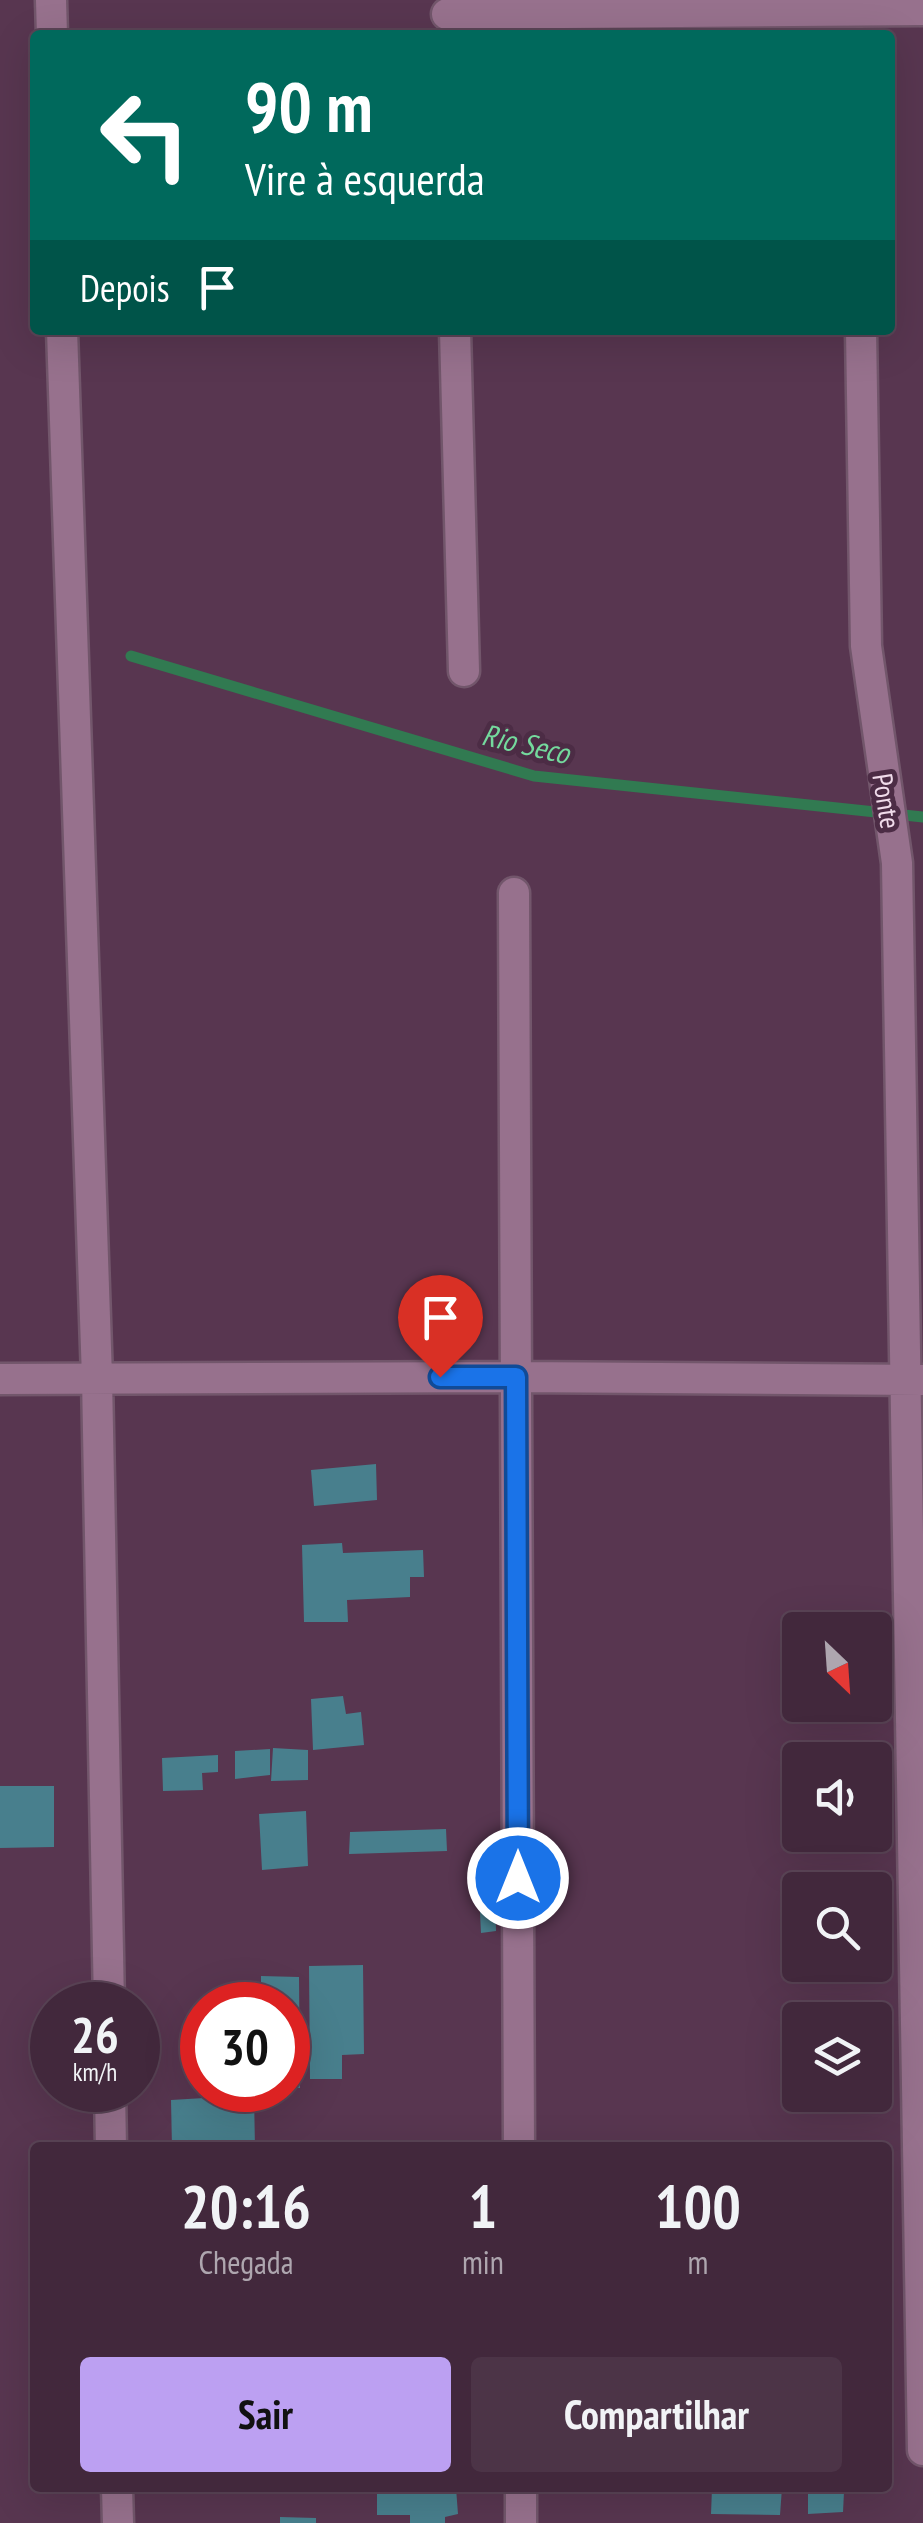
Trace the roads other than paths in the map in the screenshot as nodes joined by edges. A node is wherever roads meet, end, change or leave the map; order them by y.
1 (51, 0) edge
2 (923, 10) edge
3 (856, 15) edge
4 (447, 16) edge
5 (52, 30) edge
6 (62, 335) edge
7 (455, 335) edge
8 (861, 335) edge
9 (464, 671) dead end
10 (514, 893) dead end
11 (516, 1377) junction
12 (98, 1378) junction
13 (0, 1379) edge
14 (914, 1380) edge
15 (109, 1982) edge
16 (110, 2112) edge
17 (111, 2142) edge
18 (519, 2142) edge
19 (923, 2450) edge
20 (118, 2492) edge
21 (521, 2492) edge
22 (118, 2523) edge
23 (521, 2523) edge

1 - 5 street
2 - 3 street
3 - 4 street
6 - 12 street
7 - 9 street
8 - 14 street, Ponte
10 - 11 street
11 - 12 street
11 - 14 street
11 - 18 street
12 - 13 street
12 - 15 street
14 - 19 street, Ponte
16 - 17 street
20 - 22 street
21 - 23 street

